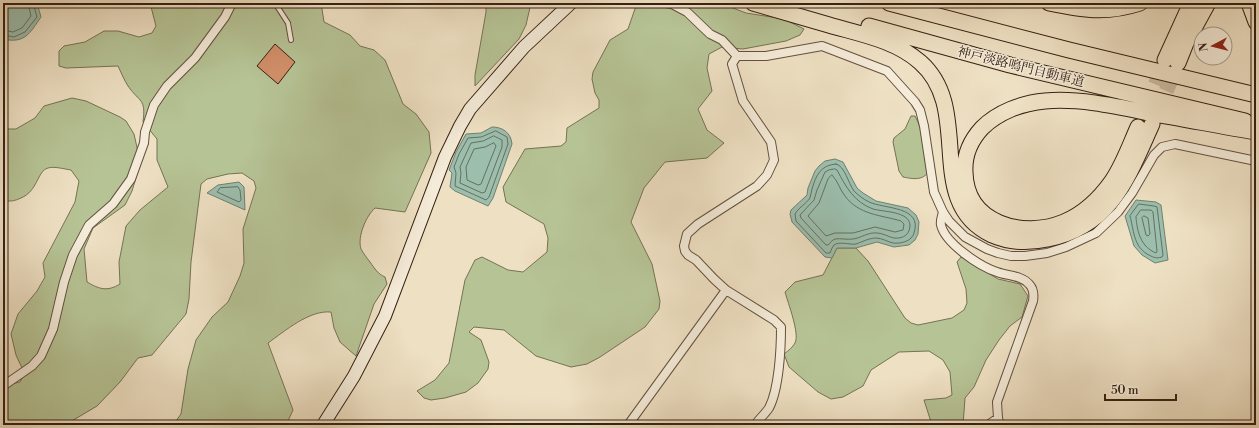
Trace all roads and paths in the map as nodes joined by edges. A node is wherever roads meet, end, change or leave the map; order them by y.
1 (232, 3) edge
2 (275, 3) edge
3 (571, 3) edge
4 (666, 3) edge
5 (753, 3) edge
6 (788, 3) edge
7 (889, 3) edge
8 (1049, 3) edge
9 (1140, 3) edge
10 (1191, 3) edge
11 (1208, 3) edge
12 (1249, 3) edge
13 (1256, 22) edge
14 (291, 40) dead end
15 (737, 56) junction
16 (1256, 95) edge
17 (1256, 123) edge
18 (1256, 132) edge
19 (1256, 162) edge
20 (943, 212) junction
21 (726, 290) junction
22 (3, 386) edge
23 (999, 421) edge
24 (323, 425) edge
25 (628, 425) edge
26 (755, 425) edge
27 (988, 425) edge

1 - 22 street
2 - 14 lane
3 - 24 street
4 - 15 street
5 - 18 highway
6 - 17 highway, 神戸淡路鳴門自動車道
7 - 16 highway
8 - 9 highway
10 - 11 highway
12 - 13 highway
15 - 20 street
15 - 21 street
19 - 20 street
20 - 23 street
21 - 25 street
21 - 26 street
23 - 27 street

